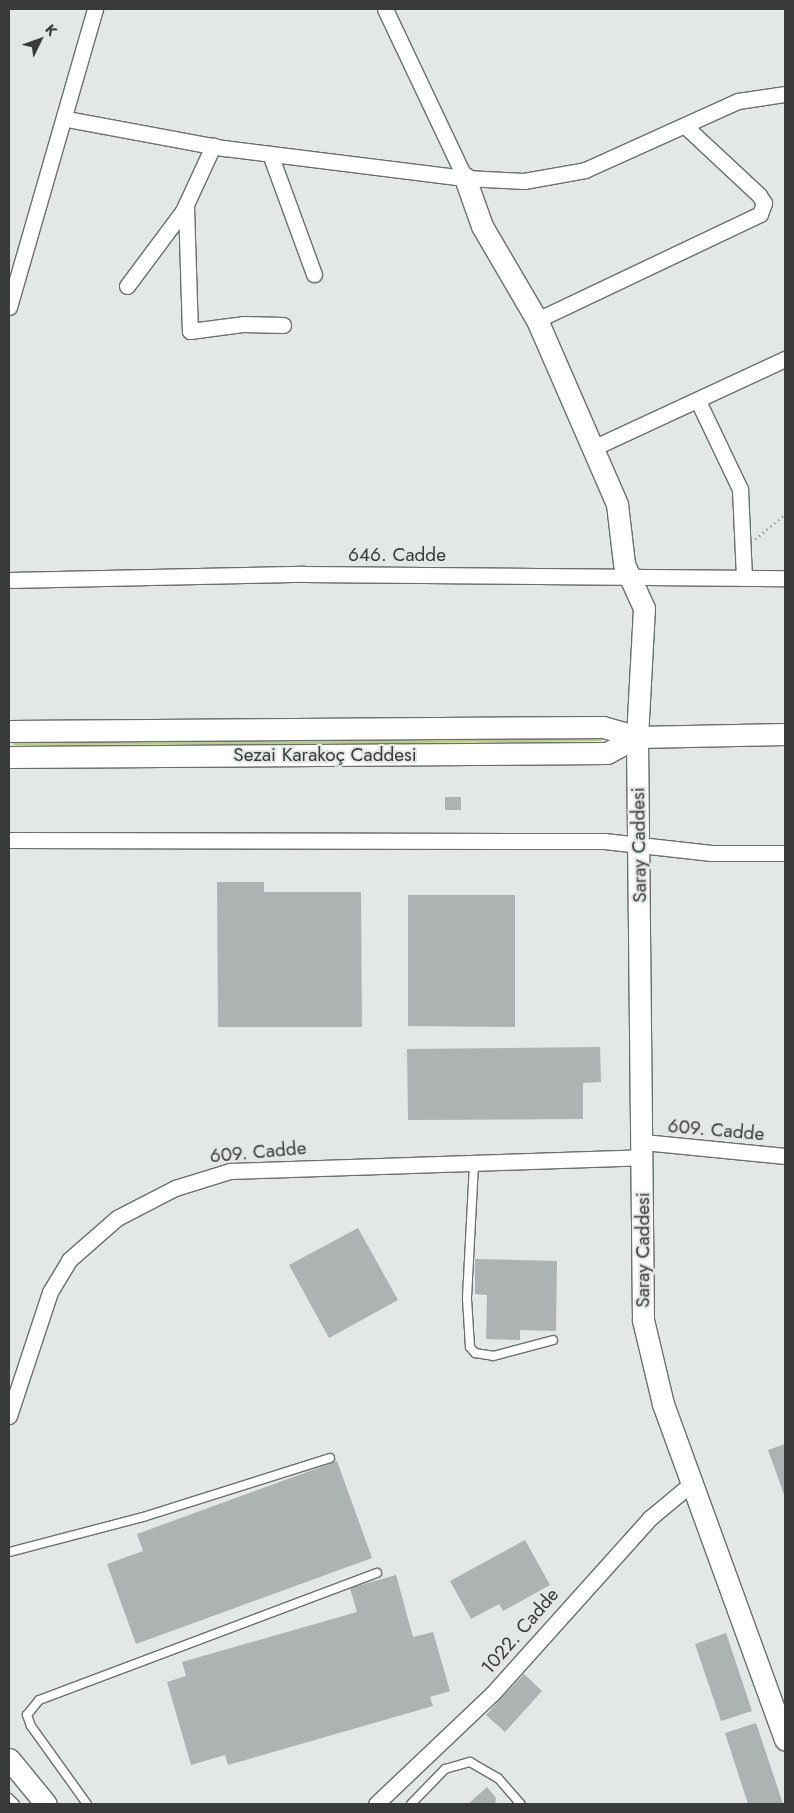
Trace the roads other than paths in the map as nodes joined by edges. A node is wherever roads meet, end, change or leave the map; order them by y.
1 (95, 9) edge
2 (385, 9) edge
3 (785, 94) edge
4 (67, 118) junction
5 (685, 126) junction
6 (214, 146) junction
7 (270, 154) junction
8 (465, 178) junction
9 (186, 206) junction
10 (314, 274) dead end
11 (127, 286) dead end
12 (9, 307) edge
13 (537, 320) junction
14 (283, 326) dead end
15 (785, 359) edge
16 (698, 401) junction
17 (593, 448) junction
18 (629, 576) junction
19 (744, 578) junction
20 (785, 578) edge
21 (9, 580) edge
22 (9, 731) edge
23 (785, 734) edge
24 (637, 737) junction
25 (9, 757) edge
26 (9, 840) edge
27 (640, 846) junction
28 (785, 853) edge
29 (643, 1150) junction
30 (785, 1156) edge
31 (474, 1164) junction
32 (553, 1340) dead end
33 (9, 1416) edge
34 (330, 1458) dead end
35 (692, 1483) junction
36 (9, 1552) edge
37 (377, 1573) dead end
38 (785, 1740) edge
39 (9, 1759) edge
40 (9, 1798) edge
41 (15, 1804) edge
42 (46, 1804) edge
43 (87, 1804) edge
44 (376, 1804) edge
45 (411, 1804) edge
46 (521, 1804) edge

1 - 4 street
2 - 8 street
3 - 5 street
4 - 6 street
4 - 12 street
5 - 8 street
5 - 13 street
6 - 7 street
6 - 9 street
7 - 8 street
7 - 10 street
8 - 13 street, Saray Caddesi
9 - 11 street
9 - 14 street
13 - 17 street, Saray Caddesi
15 - 16 street
16 - 17 street
16 - 19 street
17 - 18 street, Saray Caddesi
18 - 19 street, 646. Cadde
18 - 21 street, 646. Cadde
18 - 24 street, Saray Caddesi
19 - 20 street, 646. Cadde
22 - 24 street, Sezai Karakoç Caddesi
23 - 24 street, Sezai Karakoç Caddesi
24 - 25 street, Sezai Karakoç Caddesi
24 - 27 street, Saray Caddesi
26 - 27 street
27 - 28 street
27 - 29 street, Saray Caddesi
29 - 30 street, 609. Cadde
29 - 31 street, 609. Cadde
29 - 35 street, Saray Caddesi
31 - 32 lane
31 - 33 street, 609. Cadde
34 - 36 lane
35 - 38 street, Saray Caddesi
35 - 44 street, 1022. Cadde
37 - 43 lane
39 - 42 street
40 - 41 lane
45 - 46 lane

